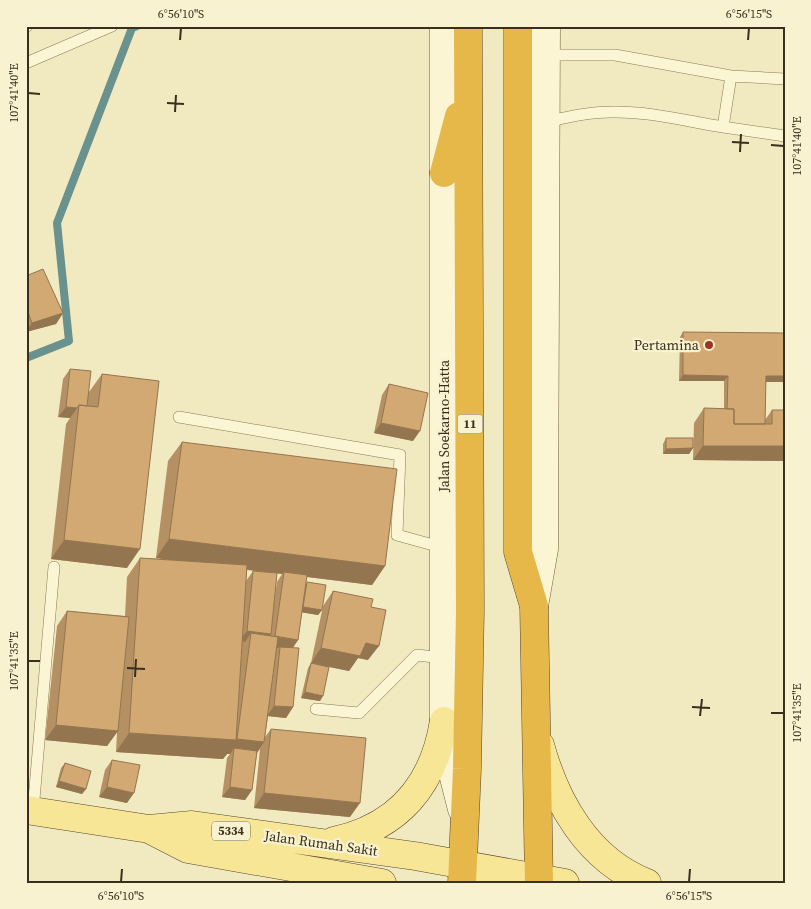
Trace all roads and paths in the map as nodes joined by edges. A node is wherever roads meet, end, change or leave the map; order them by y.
1 (112, 26) edge
2 (444, 26) edge
3 (468, 26) edge
4 (518, 26) edge
5 (546, 26) edge
6 (546, 55) junction
7 (26, 64) edge
8 (731, 76) junction
9 (468, 79) junction
10 (785, 79) edge
11 (546, 122) junction
12 (722, 127) junction
13 (785, 136) edge
14 (444, 172) junction
15 (179, 417) dead end
16 (444, 548) junction
17 (54, 567) dead end
18 (534, 606) junction
19 (443, 658) junction
20 (316, 709) dead end
21 (444, 720) junction
22 (536, 732) junction
23 (30, 811) edge
24 (465, 823) junction
25 (149, 830) junction
26 (312, 843) junction
27 (284, 865) junction
28 (462, 874) edge
29 (539, 881) edge
30 (338, 883) edge
31 (382, 883) edge
32 (565, 883) edge
33 (647, 883) edge

1 - 7 lane
2 - 14 main road, Jalan Soekarno-Hatta
3 - 9 highway, Jalan Soekarno-Hatta / 11
4 - 18 highway
5 - 6 main road
6 - 8 lane
6 - 11 main road
8 - 10 lane
8 - 12 lane
9 - 14 highway
9 - 24 highway, Jalan Soekarno-Hatta / 11
11 - 12 lane
11 - 18 main road
12 - 13 lane
14 - 16 main road, Jalan Soekarno-Hatta
15 - 16 lane
16 - 19 main road, Jalan Soekarno-Hatta
17 - 23 lane
18 - 22 highway
19 - 20 lane
19 - 21 main road, Jalan Soekarno-Hatta
21 - 24 main road, Jalan Soekarno-Hatta
21 - 26 main road
22 - 29 highway
22 - 33 main road
23 - 25 main road, Jalan Rumah Sakit / 5334
24 - 28 highway, Jalan Soekarno-Hatta / 11
25 - 26 main road, Jalan Rumah Sakit / 5334
25 - 27 main road, Jalan Rumah Sakit / 5334
26 - 28 main road, Jalan Rumah Sakit / 5334
27 - 30 main road
27 - 31 main road, Jalan Rumah Sakit / 5334
28 - 29 main road, Jalan Rumah Sakit
29 - 32 main road, Jalan Rumah Sakit

